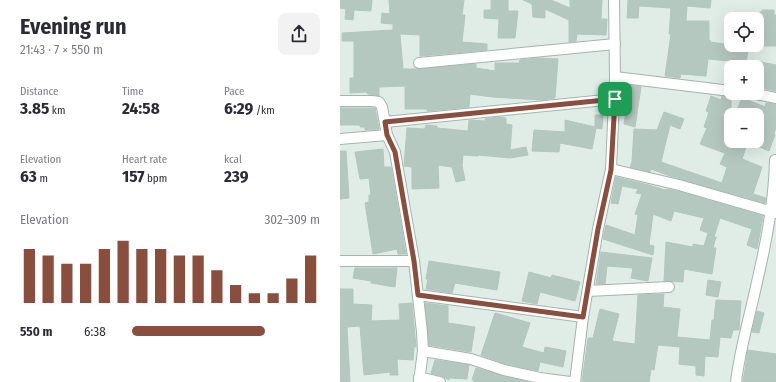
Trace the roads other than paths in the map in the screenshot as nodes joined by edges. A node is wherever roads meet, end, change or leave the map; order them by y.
1 (614, 0) edge
2 (615, 44) junction
3 (419, 63) dead end
4 (615, 77) junction
5 (724, 89) edge
6 (764, 96) edge
7 (776, 98) edge
8 (615, 99) junction
9 (340, 101) edge
10 (385, 122) junction
11 (387, 135) junction
12 (340, 139) edge
13 (775, 160) edge
14 (611, 170) junction
15 (774, 212) edge
16 (340, 261) edge
17 (414, 261) junction
18 (669, 287) dead end
19 (588, 291) junction
20 (418, 295) junction
21 (583, 317) junction
22 (423, 351) junction
23 (419, 380) edge
24 (440, 382) edge
25 (570, 382) edge
26 (575, 382) edge
27 (736, 382) edge

1 - 2 street
2 - 3 street
2 - 4 street
4 - 5 street
4 - 8 street
6 - 7 street
8 - 10 street
8 - 14 street
9 - 10 street
10 - 11 street
11 - 12 street
11 - 17 street
13 - 15 street
14 - 15 street
14 - 19 street
15 - 27 street
16 - 17 street
17 - 20 street
18 - 19 street
19 - 21 street
20 - 21 street
20 - 22 street
21 - 26 street
22 - 23 street
22 - 25 street
23 - 24 street

